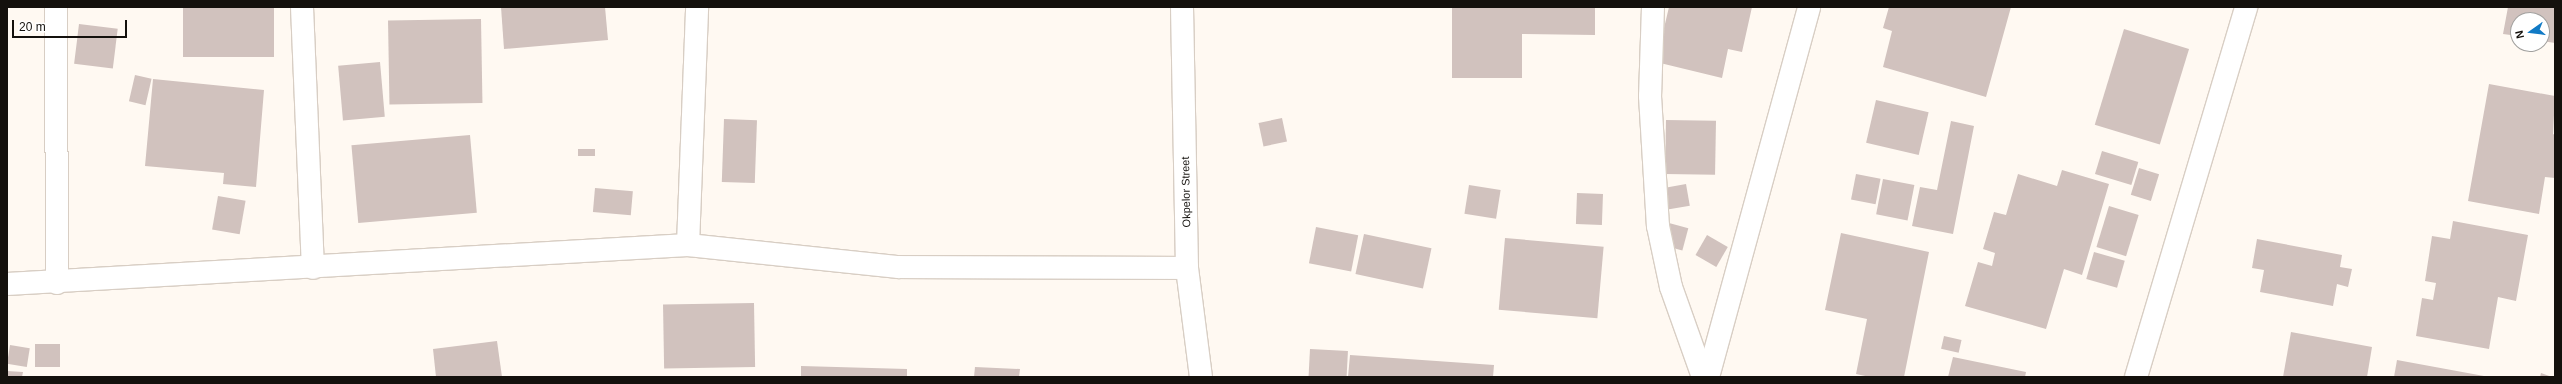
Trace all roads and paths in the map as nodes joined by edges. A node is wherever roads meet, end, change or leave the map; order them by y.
1 (56, 7) edge
2 (302, 7) edge
3 (697, 7) edge
4 (1182, 7) edge
5 (1653, 7) edge
6 (1809, 7) edge
7 (2246, 7) edge
8 (688, 245) junction
9 (313, 268) junction
10 (1188, 268) junction
11 (57, 283) junction
12 (7, 284) edge
13 (1201, 377) edge
14 (1704, 377) edge
15 (1708, 377) edge
16 (2136, 377) edge

1 - 11 street
2 - 9 street
3 - 8 street
4 - 10 street, Okpelor Street
5 - 14 street
6 - 15 street
7 - 16 street
8 - 9 street
8 - 10 street
9 - 11 street
10 - 13 street, Okpelor Street
11 - 12 street

